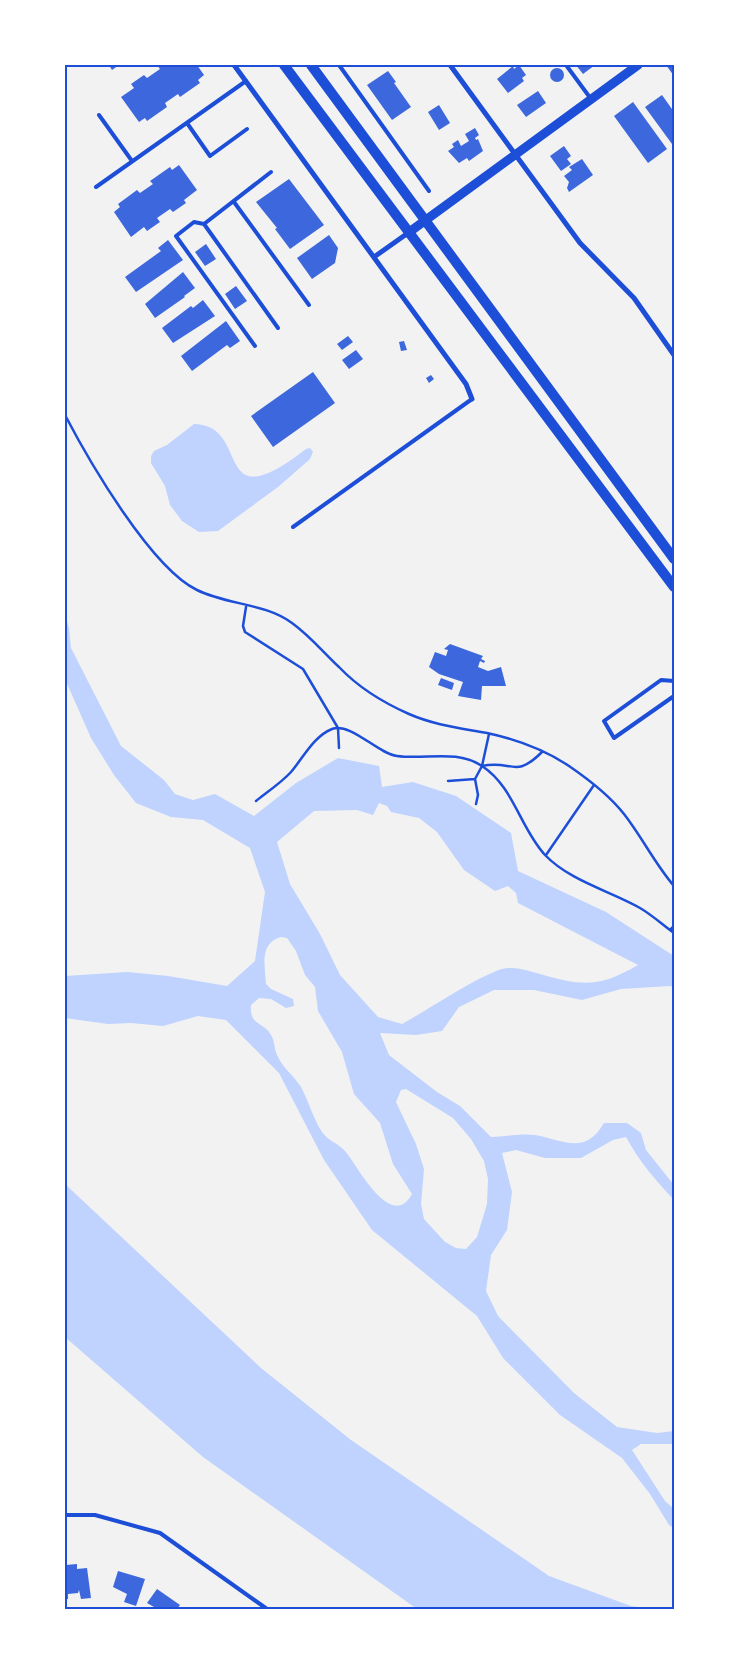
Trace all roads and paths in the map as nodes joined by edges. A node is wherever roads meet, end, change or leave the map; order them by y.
1 (234, 65) edge
2 (284, 65) edge
3 (311, 65) edge
4 (339, 65) edge
5 (450, 65) edge
6 (566, 65) edge
7 (638, 65) edge
8 (246, 81) junction
9 (591, 99) junction
10 (99, 115) dead end
11 (187, 123) junction
12 (247, 129) dead end
13 (516, 155) junction
14 (132, 161) junction
15 (271, 172) dead end
16 (96, 186) dead end
17 (429, 191) dead end
18 (234, 202) junction
19 (426, 220) junction
20 (204, 224) junction
21 (408, 233) junction
22 (374, 257) junction
23 (309, 306) dead end
24 (278, 328) dead end
25 (254, 346) dead end
26 (674, 355) edge
27 (472, 399) joint
28 (65, 415) edge
29 (293, 528) dead end
30 (674, 559) edge
31 (674, 587) edge
32 (246, 606) junction
33 (674, 681) edge
34 (674, 696) edge
35 (338, 728) junction
36 (489, 734) junction
37 (339, 748) dead end
38 (542, 752) junction
39 (482, 766) junction
40 (475, 779) junction
41 (448, 781) dead end
42 (594, 785) junction
43 (256, 801) dead end
44 (476, 804) dead end
45 (546, 855) junction
46 (674, 886) edge
47 (674, 926) edge
48 (670, 930) junction
49 (674, 933) edge
50 (65, 1515) edge
51 (268, 1609) edge

1 - 8 street
2 - 21 main road
3 - 19 main road
4 - 17 lane
5 - 13 street
6 - 9 lane
7 - 9 street
8 - 11 lane
8 - 22 street
9 - 13 street
10 - 14 lane
11 - 12 lane
11 - 14 lane
13 - 19 street
13 - 26 street
14 - 16 lane
15 - 18 lane
18 - 20 lane
18 - 23 lane
19 - 21 street
19 - 30 main road
20 - 24 lane
20 - 25 lane
21 - 22 street
21 - 31 main road
22 - 27 street
27 - 29 lane
28 - 32 path
32 - 35 path
32 - 36 path
33 - 34 lane
35 - 37 path
35 - 39 path
35 - 43 path
36 - 38 path
36 - 39 path
38 - 39 path
38 - 42 path
39 - 40 path
39 - 45 path
40 - 41 path
40 - 44 path
42 - 45 path
42 - 46 path
45 - 48 path
47 - 48 path
48 - 49 path
50 - 51 lane

